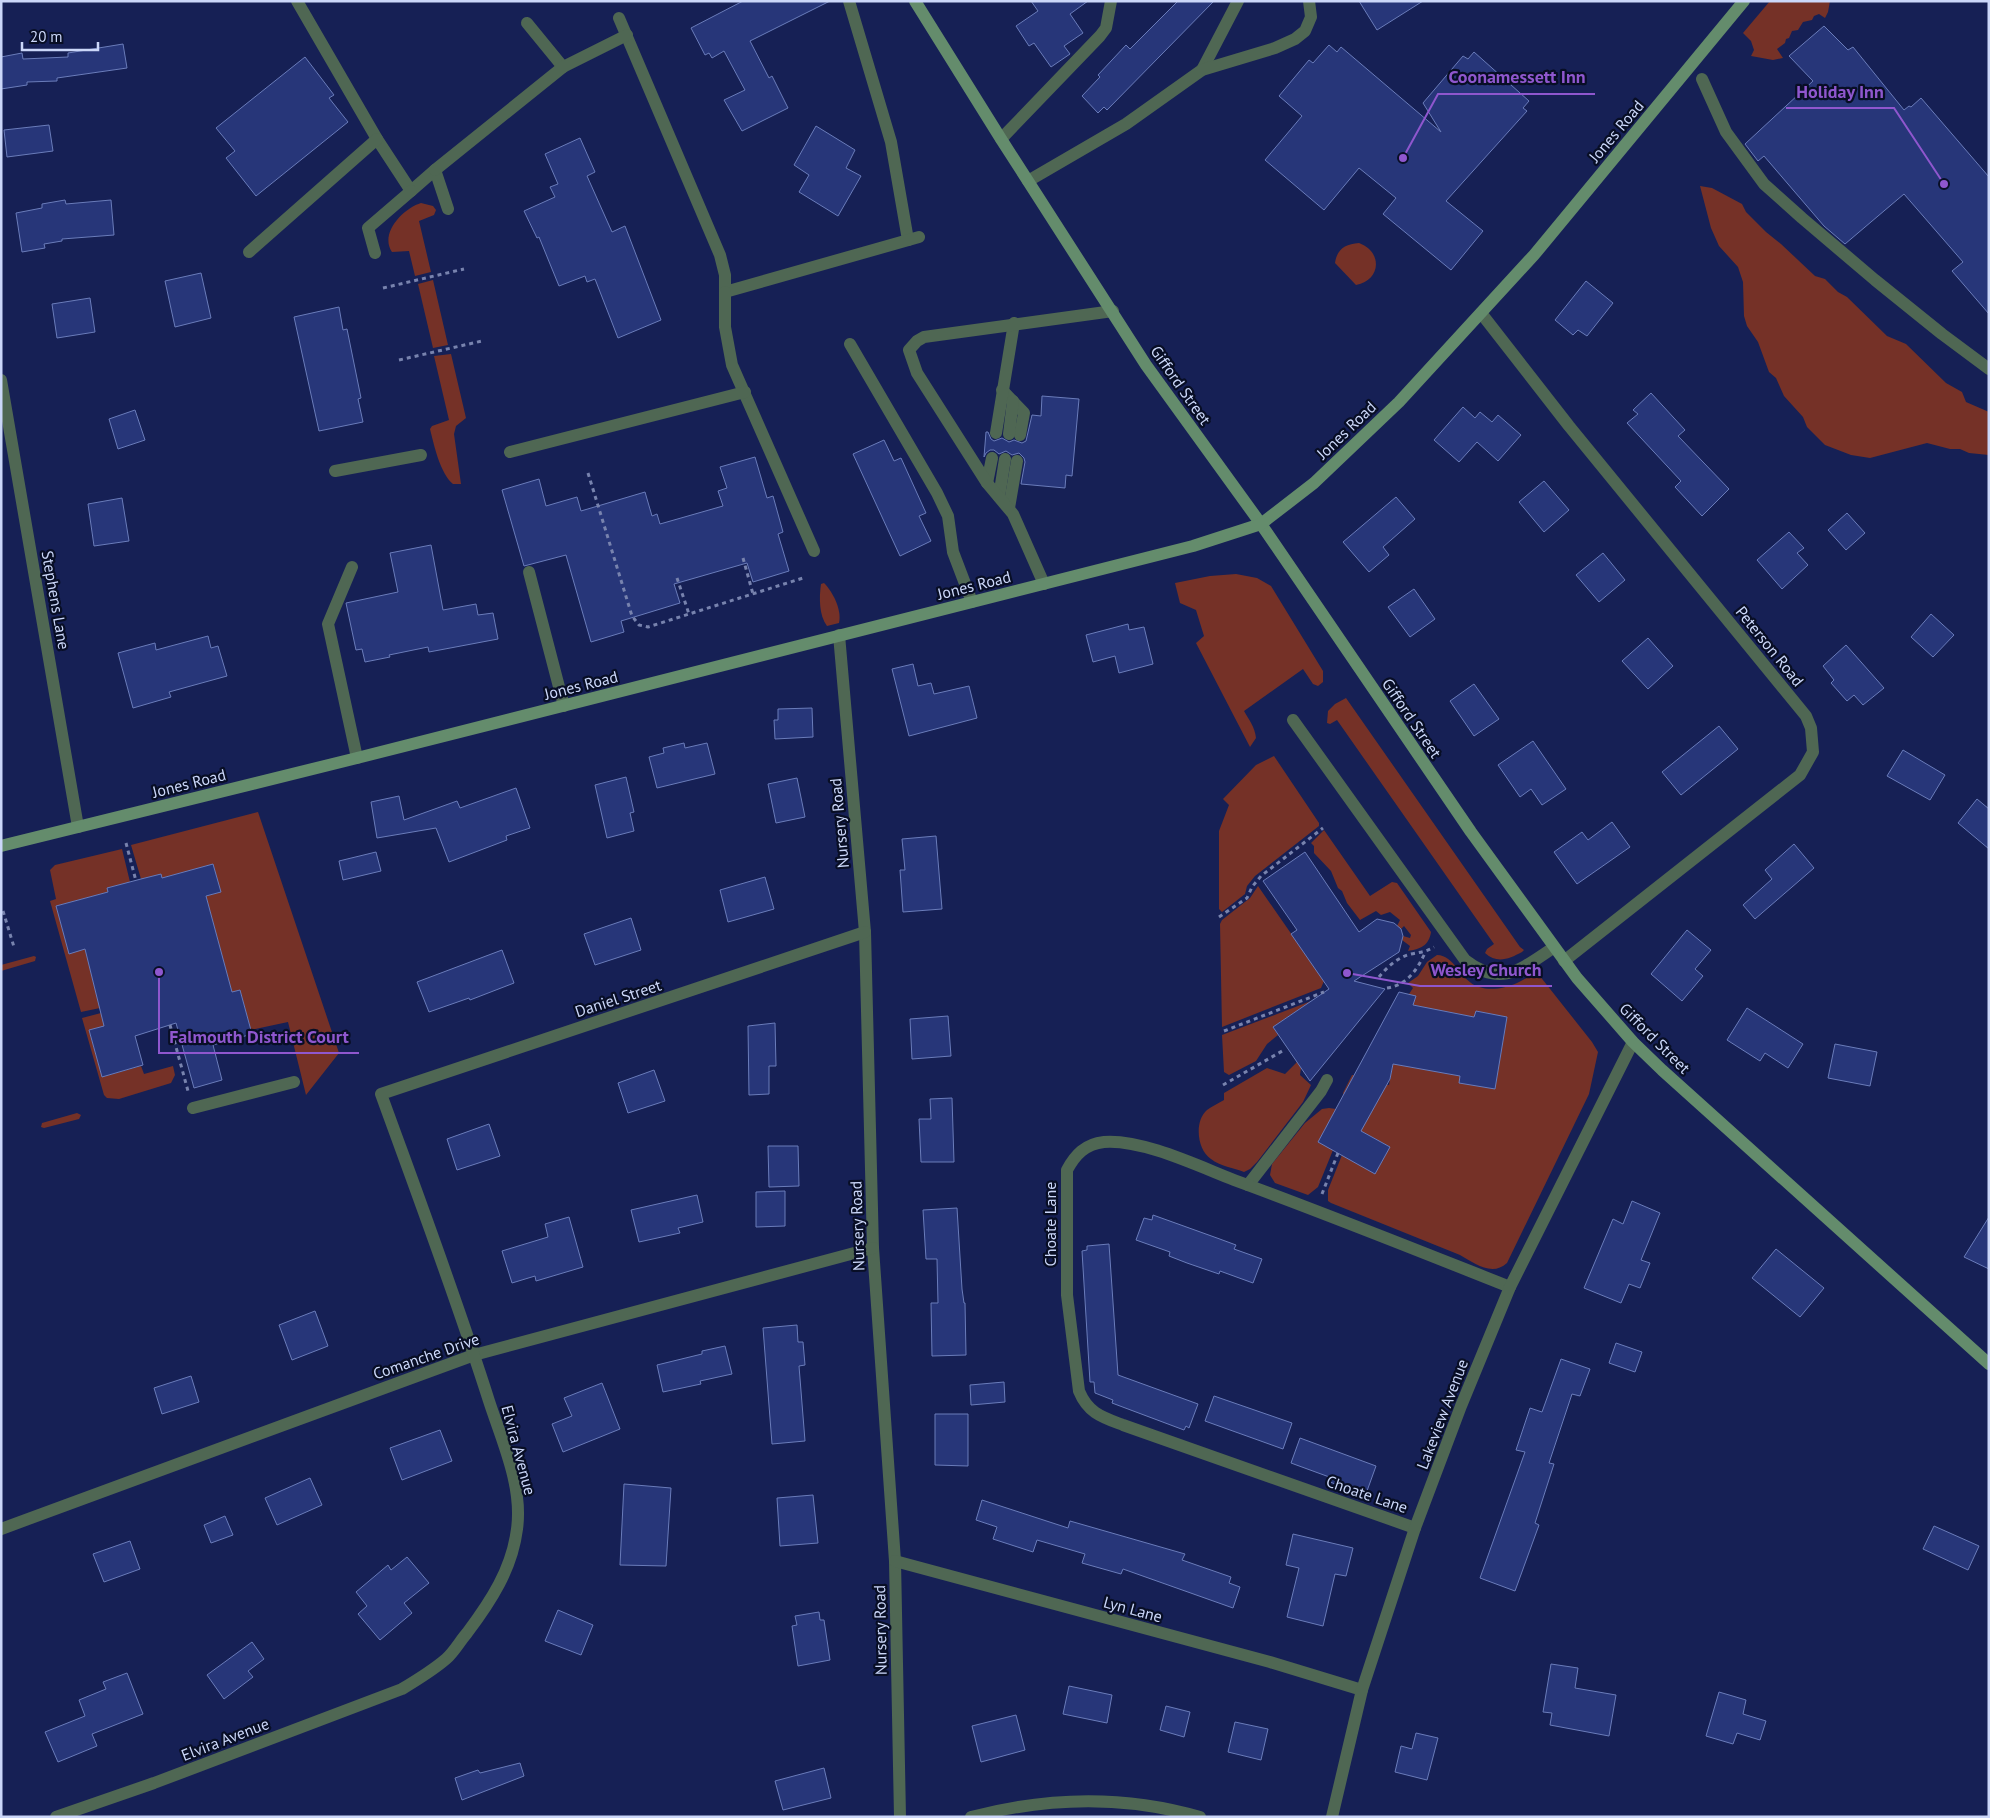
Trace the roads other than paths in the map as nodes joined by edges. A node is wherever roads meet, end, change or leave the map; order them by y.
1 (297, 1) edge
2 (849, 1) edge
3 (915, 1) edge
4 (1111, 1) edge
5 (1238, 1) edge
6 (1308, 1) edge
7 (1744, 1) edge
8 (619, 18) dead end
9 (527, 23) dead end
10 (627, 35) junction
11 (563, 67) junction
12 (1202, 70) junction
13 (1702, 79) dead end
14 (377, 139) junction
15 (1001, 139) junction
16 (435, 170) junction
17 (1028, 181) junction
18 (411, 191) junction
19 (448, 209) dead end
20 (249, 252) dead end
21 (375, 253) dead end
22 (725, 292) junction
23 (1112, 311) junction
24 (1481, 313) junction
25 (1012, 324) junction
26 (850, 344) dead end
27 (1989, 369) edge
28 (1, 380) edge
29 (1002, 390) junction
30 (745, 392) junction
31 (510, 452) dead end
32 (421, 455) dead end
33 (1005, 459) junction
34 (334, 471) dead end
35 (987, 483) junction
36 (999, 497) junction
37 (1009, 508) junction
38 (1261, 524) junction
39 (814, 551) dead end
40 (352, 567) dead end
41 (529, 572) dead end
42 (1044, 584) junction
43 (972, 602) junction
44 (838, 635) junction
45 (564, 706) junction
46 (1293, 720) dead end
47 (357, 758) junction
48 (78, 827) junction
49 (1, 846) edge
50 (864, 932) junction
51 (1553, 948) junction
52 (1564, 961) junction
53 (1633, 1042) junction
54 (1327, 1080) dead end
55 (294, 1082) dead end
56 (381, 1094) joint
57 (193, 1108) road end
58 (1248, 1184) junction
59 (873, 1248) junction
60 (1510, 1287) junction
61 (474, 1355) junction
62 (1989, 1364) edge
63 (1415, 1528) junction
64 (1, 1529) edge
65 (895, 1561) junction
66 (1362, 1690) junction
67 (56, 1817) edge
68 (900, 1817) edge
69 (971, 1817) edge
70 (1200, 1817) edge
71 (1332, 1817) edge

1 - 14 street
2 - 22 street
3 - 15 main road, Gifford Street
4 - 15 street
5 - 12 street
6 - 12 street
7 - 24 main road, Jones Road
8 - 10 street
9 - 11 street
10 - 11 street
10 - 22 street
11 - 16 street
12 - 17 street
13 - 27 street
14 - 18 street
14 - 20 street
15 - 17 main road, Gifford Street
16 - 18 street
16 - 19 street
17 - 23 main road, Gifford Street
18 - 21 street
22 - 30 street
23 - 25 street
23 - 38 main road, Gifford Street
24 - 38 main road, Jones Road
24 - 52 street, Peterson Road
25 - 29 street
25 - 35 street
26 - 43 street
28 - 48 street, Stephens Lane
29 - 29 street
30 - 31 street
30 - 39 street
32 - 34 street
33 - 35 street
33 - 36 street
33 - 37 street
35 - 36 street
36 - 37 street
37 - 42 street
38 - 42 main road, Jones Road
38 - 51 main road, Gifford Street
40 - 47 street
41 - 45 street
42 - 43 main road, Jones Road
43 - 44 main road, Jones Road
44 - 45 main road, Jones Road
44 - 50 street, Nursery Road
45 - 47 main road, Jones Road
46 - 51 street
47 - 48 main road, Jones Road
48 - 49 main road, Jones Road
50 - 56 street, Daniel Street
50 - 59 street, Nursery Road
51 - 52 main road, Gifford Street
52 - 53 main road, Gifford Street
53 - 60 street, Lakeview Avenue
53 - 62 main road, Gifford Street
54 - 58 street
55 - 57 street
56 - 61 street, Elvira Avenue
58 - 60 street, Choate Lane
58 - 63 street, Choate Lane
59 - 61 street, Comanche Drive
59 - 65 street, Nursery Road
60 - 63 street, Lakeview Avenue
61 - 64 street, Comanche Drive
61 - 67 street, Elvira Avenue
63 - 66 street, Lakeview Avenue
65 - 66 street, Lyn Lane
65 - 68 street, Nursery Road
66 - 71 street, Lakeview Avenue
69 - 70 street

